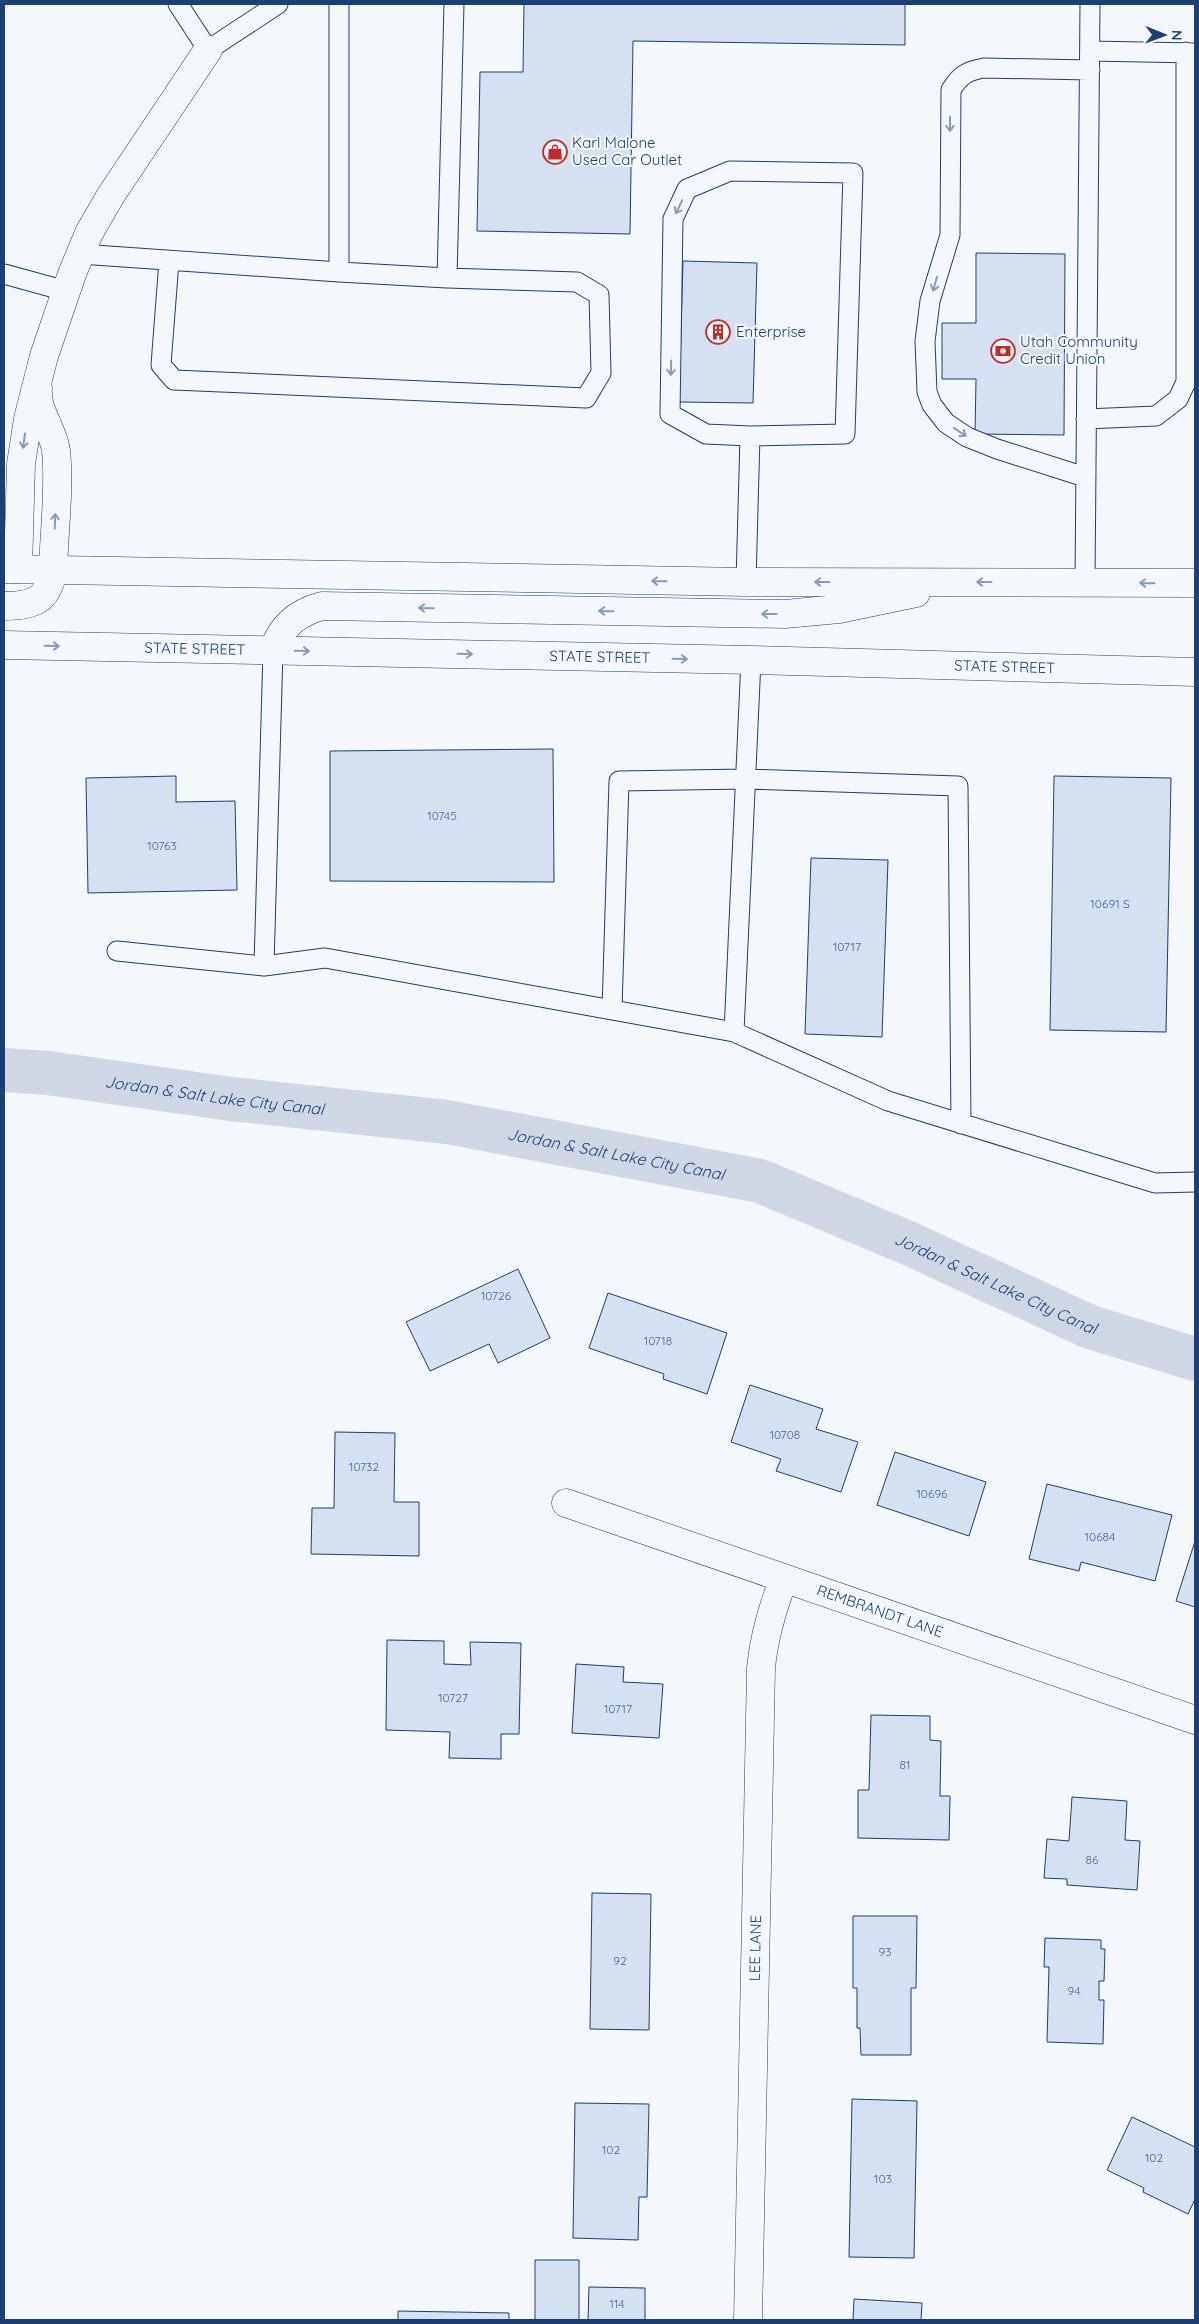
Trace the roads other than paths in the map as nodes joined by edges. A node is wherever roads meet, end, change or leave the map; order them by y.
1 (178, 4) edge
2 (278, 4) edge
3 (339, 4) edge
4 (454, 4) edge
5 (1090, 4) edge
6 (208, 50) junction
7 (1090, 51) junction
8 (1191, 52) edge
9 (1090, 70) junction
10 (80, 254) junction
11 (169, 261) junction
12 (339, 272) junction
13 (4, 274) edge
14 (447, 278) junction
15 (66, 291) junction
16 (39, 377) junction
17 (1086, 419) junction
18 (750, 436) junction
19 (1085, 477) junction
20 (11, 569) edge
21 (53, 570) junction
22 (746, 582) junction
23 (954, 582) junction
24 (1085, 582) junction
25 (1195, 584) edge
26 (4, 606) edge
27 (4, 645) edge
28 (273, 650) junction
29 (751, 660) junction
30 (1195, 672) edge
31 (746, 778) junction
32 (117, 952) dead end
33 (264, 966) junction
34 (612, 1010) junction
35 (734, 1032) junction
36 (961, 1124) junction
37 (1195, 1182) edge
38 (566, 1504) dead end
39 (784, 1578) junction
40 (1195, 1720) edge
41 (748, 2320) edge

1 - 6 lane
2 - 6 lane
3 - 12 lane
4 - 14 lane
5 - 7 lane
6 - 10 main road
7 - 8 lane
7 - 9 lane
8 - 17 lane
9 - 17 lane
9 -> 19 lane
10 - 11 lane
10 - 15 main road
11 - 12 lane
11 - 14 lane
12 - 14 lane
13 - 15 lane
15 - 16 main road
16 -> 20 main road
21 -> 16 main road
17 - 19 lane
18 -> 18 lane
18 - 22 lane
19 - 24 lane
20 - 21 main road
22 -> 21 main road
21 - 26 main road
23 -> 22 main road
24 -> 23 main road
23 -> 28 main road
25 -> 24 main road
27 -> 28 main road, STATE STREET
28 -> 29 main road, STATE STREET
28 - 33 lane
29 - 30 main road, STATE STREET
29 - 31 lane
31 - 34 lane
31 - 35 lane
31 - 36 lane
32 - 33 lane
33 - 34 lane
34 - 35 lane
35 - 36 lane
36 - 37 lane
38 - 39 main road, REMBRANDT LANE
39 - 40 main road, REMBRANDT LANE
39 - 41 main road, LEE LANE

